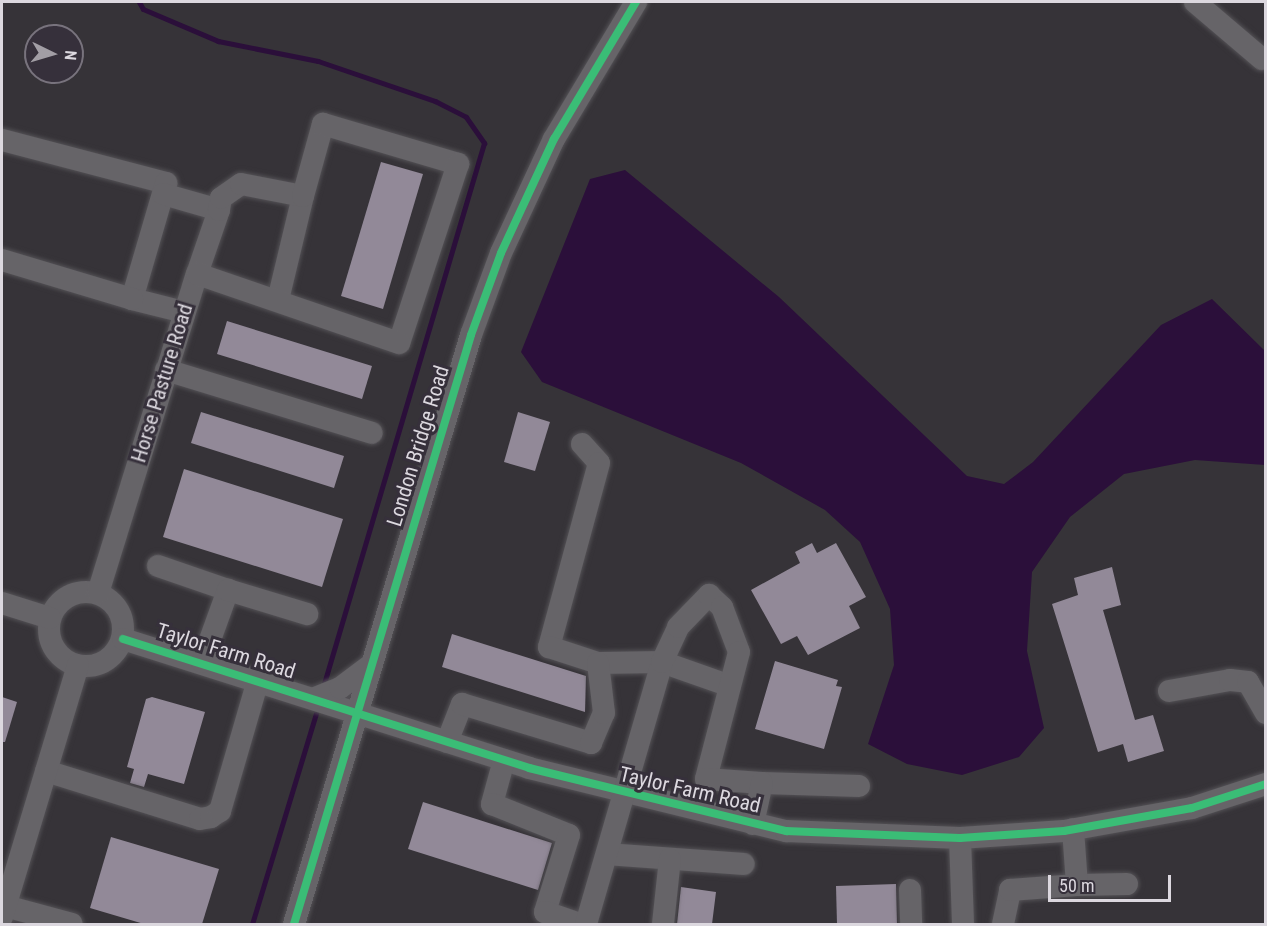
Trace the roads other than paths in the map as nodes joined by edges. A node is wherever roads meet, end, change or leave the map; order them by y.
1 (636, 2) edge
2 (1195, 2) edge
3 (1262, 59) dead end
4 (2, 140) edge
5 (163, 194) junction
6 (303, 196) junction
7 (219, 210) junction
8 (2, 260) edge
9 (196, 274) junction
10 (132, 300) junction
11 (278, 300) junction
12 (184, 312) junction
13 (166, 370) junction
14 (372, 433) dead end
15 (582, 444) dead end
16 (158, 566) dead end
17 (228, 590) junction
18 (98, 593) junction
19 (2, 603) edge
20 (307, 614) dead end
21 (50, 618) junction
22 (123, 639) junction
23 (202, 662) junction
24 (662, 662) junction
25 (598, 663) junction
26 (372, 664) junction
27 (78, 665) junction
28 (258, 680) junction
29 (730, 686) junction
30 (1169, 692) dead end
31 (315, 698) junction
32 (358, 712) junction
33 (1266, 713) edge
34 (447, 742) junction
35 (504, 760) junction
36 (46, 771) junction
37 (762, 783) junction
38 (1266, 784) edge
39 (859, 786) dead end
40 (624, 794) junction
41 (753, 824) junction
42 (1073, 830) junction
43 (960, 838) junction
44 (607, 854) junction
45 (670, 860) junction
46 (744, 864) dead end
47 (1127, 884) dead end
48 (1077, 885) junction
49 (910, 890) dead end
50 (3, 912) edge
51 (72, 924) edge
52 (294, 924) edge
53 (579, 924) edge
54 (586, 924) edge
55 (663, 924) edge
56 (911, 924) edge
57 (963, 924) edge
58 (1003, 924) edge

1 - 26 street, London Bridge Road
2 - 3 street
4 - 5 street
5 - 7 street
5 - 10 street
6 - 7 street, Horse Pasture Road
6 - 11 street
6 - 11 street
7 - 9 street, Horse Pasture Road
8 - 10 street
9 - 11 street
9 - 12 street, Horse Pasture Road
10 - 12 street
12 - 13 street, Horse Pasture Road
13 - 14 street
13 - 18 street, Horse Pasture Road
15 - 25 street
16 - 17 street
17 - 20 street
17 - 23 street
18 - 21 street
18 - 22 street, Taylor Farm Road
19 - 21 street
21 - 27 street
22 - 23 street, Taylor Farm Road
22 - 27 street, Taylor Farm Road
23 - 28 street, Taylor Farm Road
24 - 25 street
24 - 29 street
24 - 29 street
24 - 40 street
25 - 34 street
26 - 31 street
26 - 32 street, London Bridge Road
27 - 36 street
28 - 31 street, Taylor Farm Road
28 - 36 street
29 - 37 street
30 - 33 street
31 - 32 street, Taylor Farm Road
32 - 34 street, Taylor Farm Road
32 - 52 street, London Bridge Road
34 - 35 street, Taylor Farm Road
35 - 40 street, Taylor Farm Road
35 - 53 street
36 - 50 street
37 - 39 street
37 - 41 street
38 - 42 street, Taylor Farm Road
40 - 41 street, Taylor Farm Road
40 - 44 street
41 - 43 street, Taylor Farm Road
42 - 43 street, Taylor Farm Road
42 - 48 street
43 - 57 street
44 - 45 street
44 - 54 street
45 - 46 street
45 - 55 street
47 - 48 street
48 - 58 street
49 - 56 street
50 - 51 street

